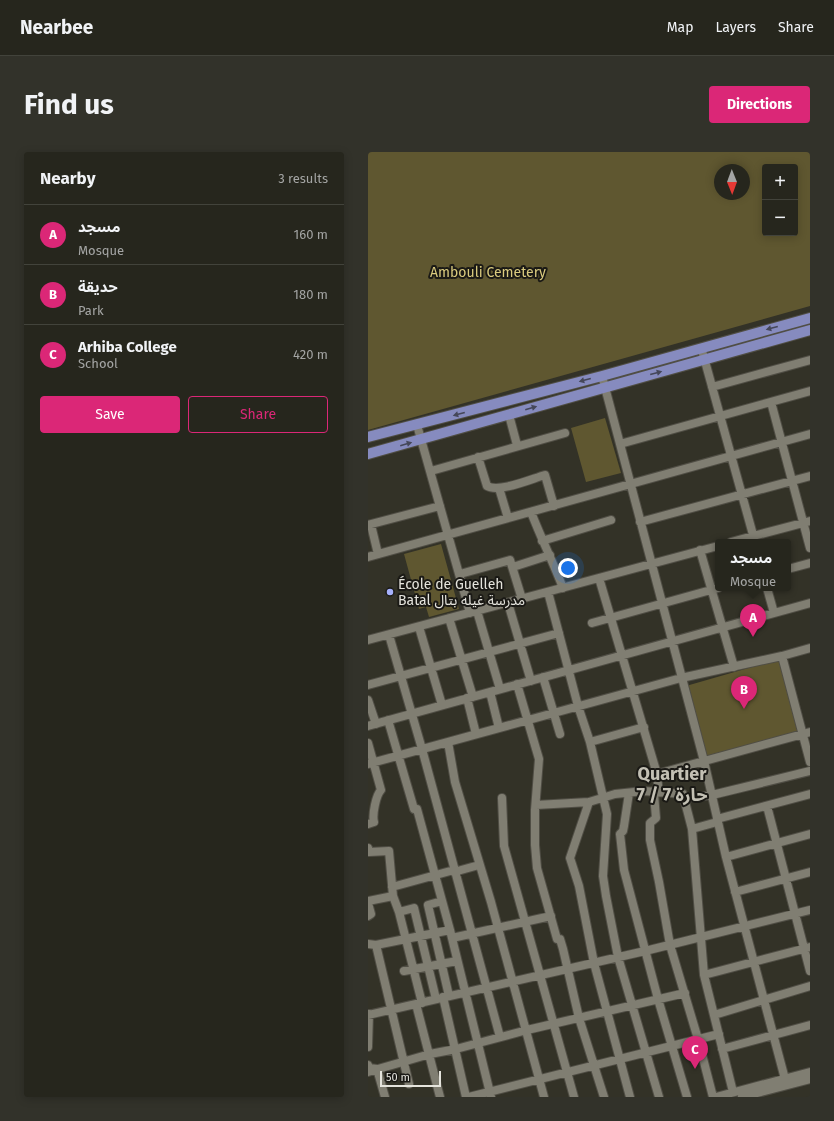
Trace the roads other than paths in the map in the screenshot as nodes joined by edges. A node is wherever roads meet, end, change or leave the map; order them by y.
1 (810, 318) edge
2 (810, 330) edge
3 (702, 347) junction
4 (705, 360) junction
5 (810, 360) edge
6 (602, 376) junction
7 (604, 387) junction
8 (712, 387) junction
9 (810, 391) edge
10 (771, 402) junction
11 (509, 415) junction
12 (720, 416) junction
13 (417, 425) junction
14 (565, 433) dead end
15 (810, 434) edge
16 (368, 438) edge
17 (422, 439) junction
18 (782, 442) junction
19 (620, 444) junction
20 (517, 445) junction
21 (368, 454) edge
22 (731, 456) junction
23 (478, 457) junction
24 (431, 471) junction
25 (810, 476) edge
26 (792, 481) junction
27 (630, 485) junction
28 (499, 488) junction
29 (742, 494) junction
30 (440, 506) junction
31 (554, 506) junction
32 (531, 512) junction
33 (508, 518) junction
34 (611, 520) dead end
35 (640, 522) junction
36 (807, 522) edge
37 (370, 525) edge
38 (448, 535) junction
39 (754, 539) edge
40 (542, 541) junction
41 (715, 547) edge
42 (810, 548) edge
43 (700, 550) junction
44 (378, 554) junction
45 (550, 555) junction
46 (368, 557) edge
47 (810, 563) edge
48 (651, 564) junction
49 (513, 567) junction
50 (791, 568) edge
51 (460, 574) junction
52 (599, 578) junction
53 (563, 588) junction
54 (715, 589) edge
55 (715, 591) edge
56 (768, 591) edge
57 (548, 592) junction
58 (522, 599) junction
59 (508, 603) junction
60 (810, 603) edge
61 (662, 604) junction
62 (474, 612) junction
63 (774, 613) junction
64 (449, 618) junction
65 (611, 618) junction
66 (592, 623) dead end
67 (419, 627) junction
68 (723, 627) junction
69 (389, 634) junction
70 (559, 634) junction
71 (368, 640) edge
72 (672, 642) junction
73 (520, 644) junction
74 (810, 648) edge
75 (490, 652) junction
76 (622, 655) junction
77 (782, 656) junction
78 (461, 660) junction
79 (734, 667) junction
80 (431, 668) junction
81 (569, 670) junction
82 (400, 676) junction
83 (543, 677) junction
84 (681, 678) junction
85 (531, 681) junction
86 (368, 684) edge
87 (517, 684) junction
88 (500, 689) junction
89 (633, 691) junction
90 (490, 692) junction
91 (470, 698) junction
92 (368, 700) edge
93 (442, 705) junction
94 (578, 706) junction
95 (553, 713) junction
96 (410, 714) junction
97 (388, 720) junction
98 (528, 720) junction
99 (372, 725) edge
100 (644, 727) junction
101 (499, 728) junction
102 (806, 733) edge
103 (476, 734) junction
104 (560, 734) dead end
105 (448, 742) junction
106 (590, 742) junction
107 (368, 743) edge
108 (422, 749) junction
109 (398, 756) junction
110 (704, 762) junction
111 (810, 762) edge
112 (371, 764) edge
113 (810, 771) edge
114 (658, 774) junction
115 (656, 791) junction
116 (629, 793) junction
117 (810, 794) edge
118 (712, 795) junction
119 (602, 797) junction
120 (502, 798) dead end
121 (684, 798) junction
122 (589, 802) junction
123 (536, 805) junction
124 (767, 806) junction
125 (717, 821) junction
126 (368, 824) edge
127 (692, 829) junction
128 (810, 834) edge
129 (776, 843) junction
130 (368, 848) edge
131 (726, 857) junction
132 (479, 865) junction
133 (454, 871) junction
134 (810, 872) edge
135 (434, 874) junction
136 (786, 878) junction
137 (392, 887) junction
138 (735, 892) junction
139 (393, 896) junction
140 (442, 901) junction
141 (368, 902) edge
142 (810, 910) edge
143 (399, 912) junction
144 (795, 914) junction
145 (368, 916) edge
146 (551, 916) junction
147 (525, 922) junction
148 (746, 926) junction
149 (498, 928) junction
150 (434, 934) junction
151 (451, 934) junction
152 (472, 934) junction
153 (420, 936) junction
154 (702, 936) junction
155 (406, 939) junction
156 (670, 944) junction
157 (372, 945) edge
158 (807, 948) edge
159 (645, 951) junction
160 (618, 957) junction
161 (457, 961) junction
162 (594, 963) junction
163 (754, 963) junction
164 (442, 964) junction
165 (428, 967) junction
166 (413, 969) junction
167 (568, 969) junction
168 (404, 971) dead end
169 (810, 971) edge
170 (540, 975) junction
171 (704, 975) junction
172 (513, 981) junction
173 (810, 986) edge
174 (486, 988) junction
175 (465, 992) junction
176 (685, 992) junction
177 (443, 997) junction
178 (658, 1000) junction
179 (764, 1000) junction
180 (419, 1003) junction
181 (632, 1005) junction
182 (392, 1010) junction
183 (607, 1011) junction
184 (369, 1014) edge
185 (714, 1015) junction
186 (579, 1018) junction
187 (554, 1023) junction
188 (810, 1025) edge
189 (527, 1030) junction
190 (719, 1034) junction
191 (773, 1035) junction
192 (500, 1037) junction
193 (698, 1040) junction
194 (478, 1043) junction
195 (672, 1046) junction
196 (368, 1047) edge
197 (456, 1049) junction
198 (722, 1049) junction
199 (646, 1052) junction
200 (430, 1054) junction
201 (620, 1059) junction
202 (404, 1061) junction
203 (368, 1066) edge
204 (594, 1066) junction
205 (377, 1070) junction
206 (368, 1072) edge
207 (567, 1072) junction
208 (810, 1072) edge
209 (539, 1079) junction
210 (784, 1079) junction
211 (810, 1079) edge
212 (409, 1084) dead end
213 (733, 1092) junction
214 (491, 1094) edge
215 (385, 1097) edge
216 (440, 1097) edge
217 (466, 1097) edge
218 (469, 1097) edge
219 (544, 1097) edge
220 (574, 1097) edge
221 (604, 1097) edge
222 (630, 1097) edge
223 (659, 1097) edge
224 (687, 1097) edge
225 (714, 1097) edge
226 (742, 1097) edge

1 -> 3 main road
2 - 4 main road
3 - 4 street
3 - 6 main road
7 -> 4 main road
4 - 8 street
5 - 8 street
6 - 7 street
6 -> 13 main road
11 -> 7 main road
7 - 19 street
8 - 12 street
9 - 10 street
10 - 12 street
10 - 18 street
11 - 17 main road
11 - 20 street
12 - 19 street
12 - 22 street
13 - 16 main road
13 - 17 street
14 - 20 street
15 - 18 street
21 -> 17 main road
17 - 24 street
18 - 22 street
18 - 26 street
19 - 27 street
20 - 23 street
22 - 27 street
22 - 29 street
23 - 24 street
23 - 28 street
24 - 30 street
25 - 26 street
26 - 29 street
26 - 36 street
27 - 31 street
27 - 35 street
28 - 31 street
28 - 33 street
29 - 35 street
29 - 39 street
30 - 37 street
30 - 38 street
31 - 32 street
32 - 33 street
32 - 40 street
33 - 38 street
34 - 40 street
35 - 48 street
36 - 39 street
36 - 42 street
37 - 44 street
38 - 44 street
38 - 51 street
40 - 45 street
41 - 43 street
43 - 48 street
43 - 54 street
44 - 46 street
45 - 49 street
45 - 53 street
47 - 50 street
48 - 52 street
48 - 61 street
49 - 51 street
49 - 58 street
51 - 62 street
52 - 53 street
52 - 65 street
53 - 57 street
54 - 61 street
55 - 68 street
56 - 63 street
57 - 58 street
57 - 70 street
58 - 59 street
59 - 62 street
59 - 73 street
60 - 63 street
61 - 65 street
61 - 72 street
62 - 64 street
62 - 75 street
63 - 68 street
64 - 67 street
64 - 78 street
65 - 66 street
65 - 76 street
67 - 69 street
67 - 80 street
68 - 72 street
68 - 79 street
69 - 71 street
69 - 82 street
70 - 73 street
70 - 81 street
72 - 76 street
72 - 84 street
73 - 75 street
73 - 85 street
74 - 77 street
75 - 78 street
75 - 88 street
76 - 81 street
76 - 89 street
77 - 79 street
77 - 102 street
78 - 80 street
78 - 91 street
79 - 84 street
80 - 82 street
80 - 93 street
81 - 83 street
81 - 94 street
82 - 86 street
82 - 96 street
83 - 85 street
83 - 95 street
84 - 89 street
84 - 110 street
85 - 87 street
87 - 88 street
87 - 98 street
88 - 90 street
89 - 94 street
89 - 100 street
90 - 91 street
90 - 101 street
91 - 93 street
91 - 103 street
92 - 99 street
93 - 96 street
94 - 95 street
94 - 106 street
95 - 98 street
95 - 104 street
96 - 97 street
96 - 108 street
97 - 99 street
97 - 109 street
98 - 101 street
98 - 123 street
100 - 106 street
100 - 114 street
101 - 103 street
102 - 110 street
102 - 111 street
103 - 105 street
105 - 108 street
105 - 132 street
106 - 119 street
107 - 112 street
108 - 109 street
108 - 133 street
109 - 112 street
109 - 135 street
110 - 114 street
110 - 118 street
112 - 126 street
113 - 118 street
114 - 115 street
115 - 116 street
115 - 121 street
115 - 156 street
116 - 119 street
116 - 159 street
117 - 124 street
118 - 121 street
118 - 125 street
119 - 122 street
119 - 160 street
120 - 147 street
121 - 127 street
122 - 123 street
122 - 162 street
123 - 146 street
124 - 125 street
124 - 129 street
125 - 127 street
125 - 131 street
127 - 154 street
128 - 129 street
129 - 131 street
129 - 136 street
130 - 137 street
131 - 138 street
132 - 133 street
132 - 149 street
133 - 135 street
133 - 152 street
134 - 136 street
135 - 137 street
135 - 140 street
136 - 138 street
136 - 144 street
137 - 139 street
138 - 148 street
139 - 141 street
139 - 143 street
140 - 150 street
140 - 151 street
141 - 145 street
142 - 144 street
143 - 153 street
143 - 155 street
144 - 148 street
144 - 158 street
146 - 147 street
146 - 167 street
147 - 149 street
147 - 170 street
148 - 154 street
148 - 163 street
149 - 152 street
149 - 172 street
150 - 151 street
150 - 153 street
150 - 164 street
151 - 152 street
151 - 161 street
152 - 174 street
153 - 155 street
153 - 165 street
154 - 156 street
154 - 171 street
155 - 157 street
155 - 166 street
156 - 159 street
156 - 176 street
157 - 182 street
158 - 163 street
158 - 169 street
159 - 160 street
159 - 178 street
160 - 162 street
160 - 181 street
161 - 164 street
161 - 175 street
162 - 167 street
162 - 183 street
163 - 171 street
163 - 179 street
164 - 165 street
164 - 177 street
165 - 166 street
165 - 177 street
166 - 168 street
166 - 180 street
167 - 170 street
167 - 186 street
170 - 172 street
170 - 187 street
171 - 185 street
172 - 174 street
172 - 189 street
173 - 179 street
174 - 175 street
174 - 192 street
175 - 177 street
175 - 194 street
176 - 178 street
176 - 193 street
177 - 180 street
177 - 197 street
178 - 181 street
178 - 195 street
179 - 185 street
179 - 191 street
180 - 182 street
180 - 200 street
181 - 183 street
181 - 199 street
182 - 184 street
182 - 202 street
183 - 186 street
183 - 201 street
184 - 196 street
185 - 190 street
186 - 187 street
186 - 204 street
187 - 189 street
187 - 207 street
188 - 191 street
189 - 192 street
189 - 209 street
190 - 193 street
190 - 198 street
191 - 198 street
191 - 210 street
192 - 194 street
193 - 195 street
193 - 225 street
194 - 197 street
194 - 214 street
195 - 199 street
195 - 224 street
197 - 200 street
197 - 217 street
198 - 213 street
199 - 201 street
199 - 223 street
200 - 202 street
200 - 216 street
201 - 204 street
201 - 222 street
202 - 205 street
202 - 212 street
203 - 205 street
204 - 207 street
204 - 221 street
205 - 206 street
205 - 215 street
207 - 209 street
207 - 220 street
208 - 210 street
209 - 214 street
209 - 219 street
210 - 213 street
211 - 226 street
213 - 225 street
214 - 218 street

